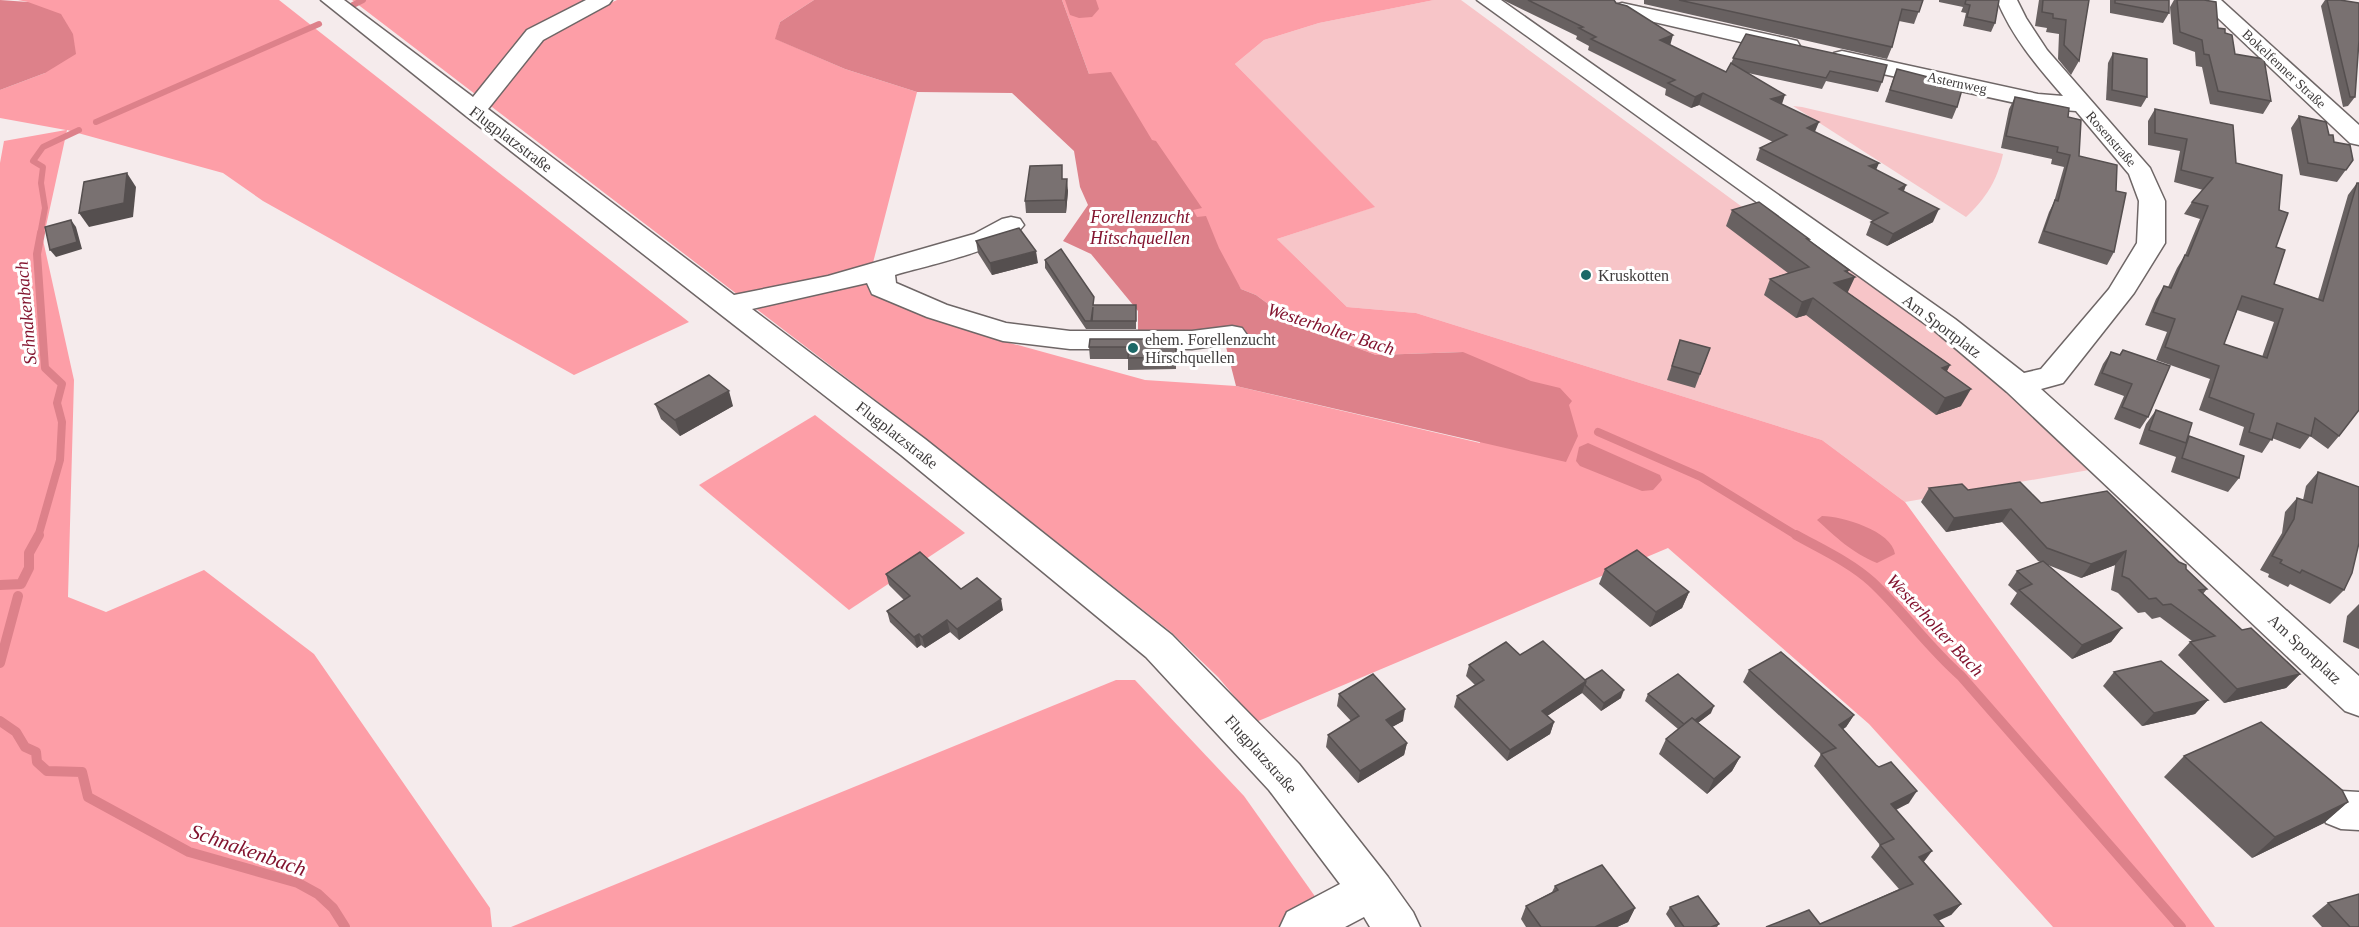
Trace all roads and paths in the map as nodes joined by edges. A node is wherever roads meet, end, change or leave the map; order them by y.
1 (602, 0) edge
2 (1487, 0) edge
3 (2007, 0) edge
4 (2210, 0) edge
5 (334, 2) edge
6 (1622, 9) edge
7 (2081, 104) junction
8 (474, 111) junction
9 (2354, 130) edge
10 (1011, 225) dead end
11 (880, 270) junction
12 (728, 305) junction
13 (1232, 334) dead end
14 (2018, 385) junction
15 (2359, 699) edge
16 (1372, 892) junction
17 (1302, 927) edge
18 (1397, 927) edge

1 - 8 street
2 - 14 street, Am Sportplatz
3 - 7 street, Rosenstraße
4 - 9 street, Bokelfenner Straße
5 - 8 street, Flugplatzstraße
6 - 7 street, Asternweg
7 - 14 street, Rosenstraße
8 - 12 street, Flugplatzstraße
10 - 11 street
11 - 12 street
11 - 13 street
12 - 16 street, Flugplatzstraße
14 - 15 street, Am Sportplatz
16 - 17 street
16 - 18 street, Flugplatzstraße

